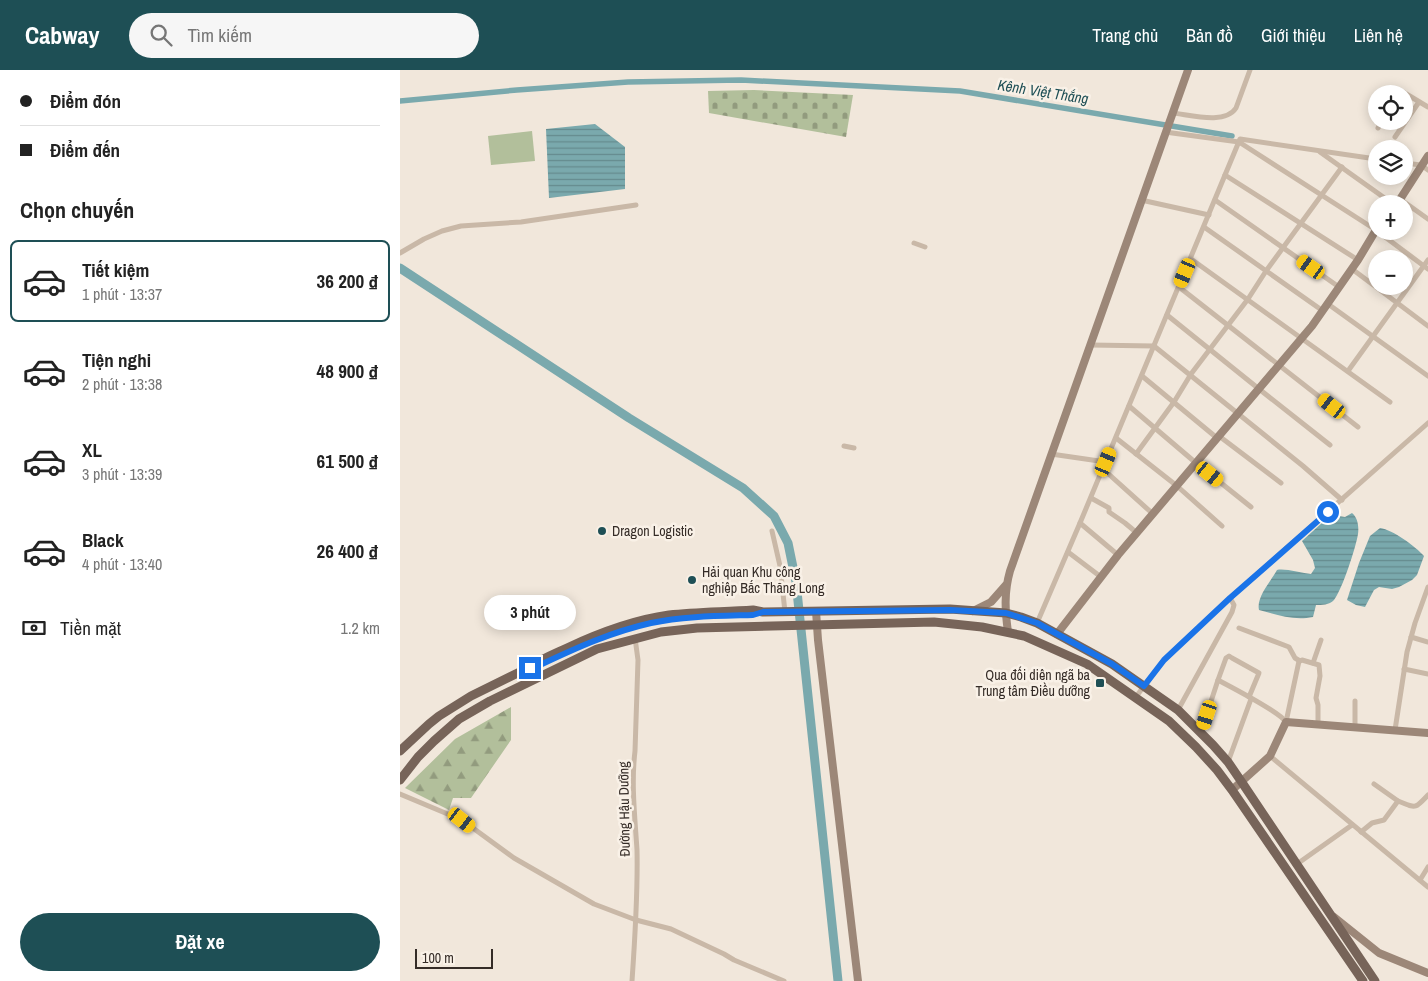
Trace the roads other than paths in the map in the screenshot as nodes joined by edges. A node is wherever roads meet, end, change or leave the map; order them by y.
1 (1188, 70) edge
2 (1250, 70) edge
3 (1413, 98) edge
4 (1419, 102) junction
5 (1428, 107) edge
6 (1173, 113) junction
7 (1166, 132) junction
8 (1395, 138) dead end
9 (1239, 142) junction
10 (1319, 151) junction
11 (1428, 156) edge
12 (1368, 158) edge
13 (1342, 167) junction
14 (1424, 168) edge
15 (1225, 176) junction
16 (1321, 195) junction
17 (1386, 195) edge
18 (1403, 195) edge
19 (1141, 200) junction
20 (1215, 200) junction
21 (636, 205) dead end
22 (1413, 211) edge
23 (1209, 215) junction
24 (1428, 219) edge
25 (1301, 223) junction
26 (1368, 226) edge
27 (1204, 227) junction
28 (1370, 240) edge
29 (1388, 240) edge
30 (914, 242) dead end
31 (925, 247) dead end
32 (1283, 248) junction
33 (400, 253) edge
34 (1190, 259) junction
35 (1358, 260) junction
36 (1428, 260) edge
37 (1426, 268) edge
38 (1352, 269) junction
39 (1266, 271) junction
40 (1179, 287) junction
41 (1339, 287) junction
42 (1248, 299) junction
43 (1396, 303) junction
44 (1328, 304) junction
45 (1323, 311) junction
46 (1167, 315) junction
47 (1227, 325) junction
48 (1428, 326) edge
49 (1372, 336) junction
50 (1302, 338) junction
51 (1089, 345) junction
52 (1154, 346) junction
53 (1210, 349) junction
54 (1280, 365) junction
55 (1348, 371) junction
56 (1191, 374) junction
57 (1142, 376) junction
58 (1428, 376) edge
59 (1259, 389) junction
60 (1174, 402) junction
61 (1390, 402) dead end
62 (1129, 406) junction
63 (1238, 413) junction
64 (1428, 423) edge
65 (1358, 427) dead end
66 (1156, 428) junction
67 (1218, 437) junction
68 (1116, 438) junction
69 (1330, 445) dead end
70 (844, 446) dead end
71 (854, 448) dead end
72 (1051, 454) junction
73 (1136, 454) junction
74 (1106, 462) junction
75 (1196, 463) junction
76 (1103, 470) junction
77 (1281, 483) dead end
78 (1177, 486) junction
79 (1091, 498) junction
80 (1342, 500) junction
81 (1251, 507) dead end
82 (1153, 514) junction
83 (1080, 523) junction
84 (1222, 526) dead end
85 (772, 531) dead end
86 (1137, 533) junction
87 (1068, 552) junction
88 (1118, 555) junction
89 (1101, 577) junction
90 (1006, 585) junction
91 (1428, 587) edge
92 (1230, 598) junction
93 (816, 611) junction
94 (973, 611) junction
95 (788, 612) junction
96 (1006, 613) junction
97 (1037, 623) junction
98 (817, 625) junction
99 (1239, 628) dead end
100 (1008, 632) junction
101 (1057, 634) junction
102 (1411, 637) junction
103 (634, 638) junction
104 (1321, 640) dead end
105 (1428, 642) edge
106 (1300, 661) junction
107 (1313, 662) junction
108 (1404, 669) junction
109 (1428, 674) edge
110 (1218, 680) junction
111 (1144, 686) junction
112 (1135, 698) junction
113 (1250, 698) junction
114 (1355, 701) dead end
115 (1178, 710) junction
116 (439, 716) junction
117 (1286, 722) junction
118 (429, 724) junction
119 (1318, 725) junction
120 (1355, 728) junction
121 (448, 729) junction
122 (1395, 730) junction
123 (1201, 732) junction
124 (1428, 733) edge
125 (439, 736) junction
126 (411, 742) junction
127 (400, 751) edge
128 (1270, 756) junction
129 (400, 759) edge
130 (1228, 762) junction
131 (400, 780) edge
132 (1241, 781) junction
133 (1374, 784) dead end
134 (1232, 790) junction
135 (400, 794) edge
136 (1428, 795) edge
137 (1398, 801) junction
138 (1352, 825) junction
139 (1361, 832) junction
140 (1297, 864) junction
141 (1428, 868) edge
142 (1420, 880) junction
143 (1428, 887) edge
144 (1330, 914) junction
145 (636, 920) junction
146 (1428, 973) edge
147 (632, 981) edge
148 (784, 981) edge
149 (858, 981) edge
150 (1363, 981) edge
151 (1375, 981) edge

1 - 6 street
2 - 6 street
3 - 4 street
4 - 5 street
4 - 8 street
6 - 7 street
7 - 9 street
7 - 19 street
9 - 10 street
9 - 15 street
9 - 16 street
10 - 12 street
10 - 13 street
11 - 14 street
13 - 16 street
13 - 17 street
14 - 18 street
15 - 20 street
15 - 25 street
16 - 25 street
16 - 26 street
19 - 23 street
19 - 51 street
20 - 23 street
20 - 32 street
21 - 33 street
22 - 24 street
23 - 27 street
25 - 32 street
25 - 35 street
27 - 34 street
27 - 39 street
28 - 35 street
29 - 37 street
30 - 31 street
32 - 39 street
32 - 41 street
34 - 40 street
34 - 42 street
35 - 38 street
36 - 37 street
37 - 43 street
38 - 41 street
38 - 43 street
39 - 42 street
39 - 45 street
40 - 46 street
40 - 47 street
41 - 44 street
42 - 47 street
42 - 50 street
43 - 48 street
43 - 49 street
44 - 45 street
44 - 49 street
45 - 50 street
46 - 52 street
46 - 53 street
47 - 53 street
47 - 54 street
49 - 55 street
49 - 58 street
50 - 54 street
50 - 55 street
51 - 52 street
51 - 72 street
52 - 56 street
52 - 57 street
53 - 56 street
53 - 59 street
54 - 59 street
54 - 65 street
55 - 61 street
56 - 60 street
56 - 63 street
57 - 60 street
57 - 62 street
59 - 63 street
59 - 69 street
60 - 66 street
60 - 67 street
62 - 66 street
62 - 68 street
63 - 67 street
63 - 80 street
64 - 80 street
66 - 73 street
66 - 75 street
67 - 75 street
67 - 77 street
68 - 73 street
68 - 74 street
70 - 71 street
72 - 74 street
72 - 90 street
73 - 78 street
74 - 76 street
75 - 78 street
75 - 81 street
76 - 79 street
76 - 82 street
78 - 82 street
78 - 84 street
79 - 83 street
79 - 86 street
80 - 92 street
82 - 86 street
83 - 87 street
83 - 88 street
85 - 95 street
86 - 88 street
87 - 89 street
87 - 97 street
88 - 89 street
89 - 101 street
90 - 94 street
90 - 96 street
91 - 102 street
92 - 111 street
92 - 115 street
93 - 94 main road
93 - 95 main road
93 - 98 street
94 - 96 main road
95 - 116 main road
96 - 97 main road
96 - 100 street
97 - 101 main road
98 - 100 main road
98 - 103 main road
98 - 149 street
99 - 106 street
100 - 112 main road
101 - 111 main road
102 - 105 street
102 - 108 street
103 - 121 main road
103 - 145 street, Đường Hậu Dưỡng
104 - 107 street
106 - 107 street
106 - 117 street
107 - 119 street
108 - 109 street
108 - 122 street
110 - 113 street
110 - 113 street
110 - 123 street
111 - 112 street
111 - 115 main road
112 - 134 main road
113 - 117 street
113 - 130 street
114 - 120 street
115 - 123 main road
116 - 118 main road
116 - 121 main road
117 - 119 street
117 - 128 street
118 - 125 main road
118 - 126 main road
119 - 120 street
120 - 122 street
121 - 125 main road
122 - 124 street
123 - 130 main road
125 - 131 main road
126 - 127 main road
126 - 129 main road
128 - 132 street
128 - 138 street
130 - 132 main road
132 - 134 street
132 - 140 main road
133 - 137 street
134 - 150 main road
135 - 145 street
136 - 137 street
137 - 139 street
138 - 139 street
138 - 140 street
139 - 142 street
140 - 144 main road
141 - 142 street
142 - 143 street
144 - 146 street
144 - 151 main road
145 - 147 street, Đường Hậu Dưỡng
145 - 148 street

